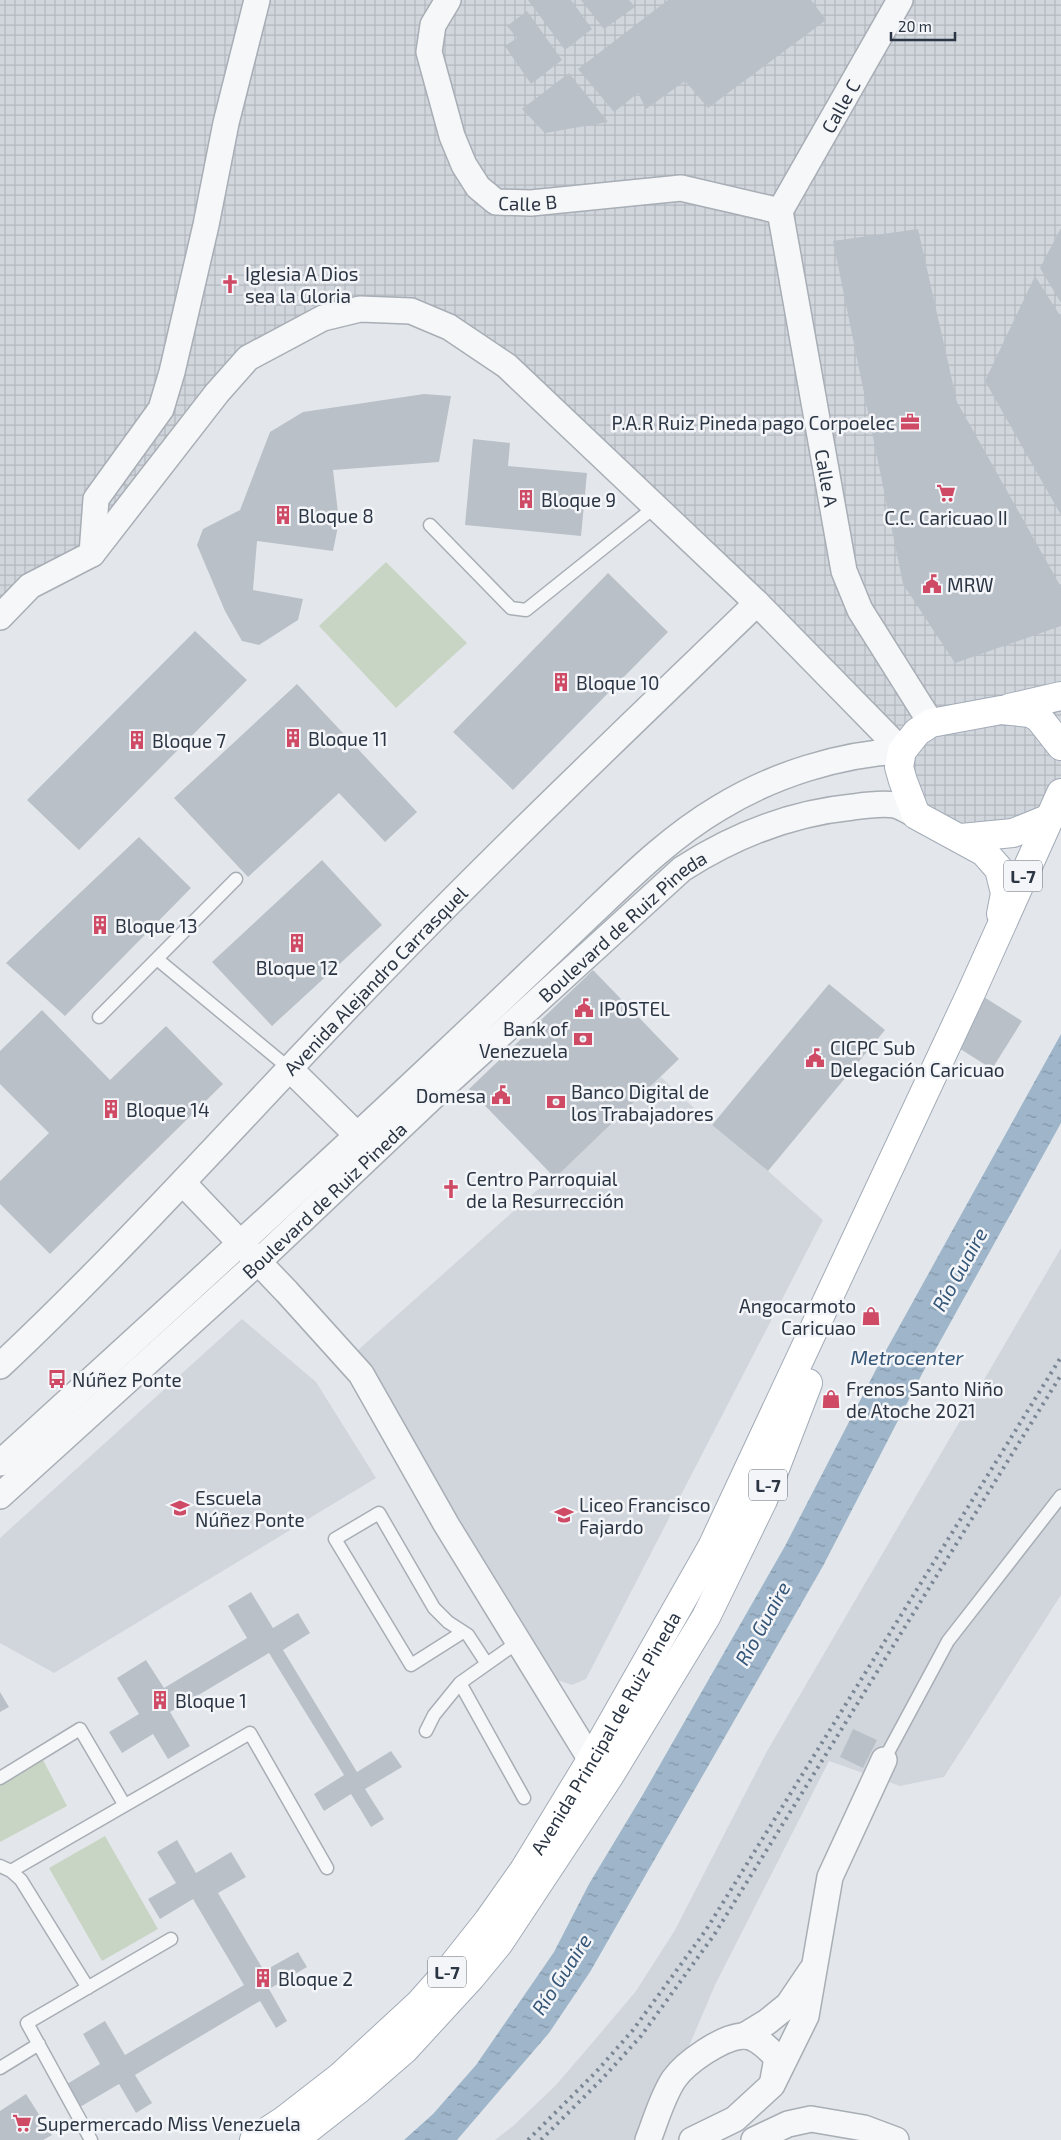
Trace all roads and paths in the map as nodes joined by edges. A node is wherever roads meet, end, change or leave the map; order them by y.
1 (257, 0) edge
2 (448, 0) edge
3 (900, 0) edge
4 (780, 211) junction
5 (656, 506) junction
6 (430, 525) dead end
7 (92, 554) junction
8 (757, 603) junction
9 (0, 617) edge
10 (1061, 696) edge
11 (1001, 710) junction
12 (931, 723) junction
13 (1061, 746) edge
14 (902, 751) junction
15 (1061, 793) edge
16 (916, 815) junction
17 (1050, 818) junction
18 (961, 838) junction
19 (236, 878) dead end
20 (997, 936) junction
21 (157, 959) junction
22 (99, 1017) dead end
23 (290, 1069) junction
24 (358, 1136) junction
25 (183, 1183) junction
26 (239, 1243) junction
27 (258, 1262) junction
28 (0, 1366) edge
29 (0, 1463) edge
30 (0, 1496) edge
31 (1061, 1496) edge
32 (462, 1632) junction
33 (518, 1642) junction
34 (487, 1664) junction
35 (460, 1683) junction
36 (426, 1731) dead end
37 (884, 1760) joint
38 (600, 1767) junction
39 (0, 1778) edge
40 (524, 1798) dead end
41 (124, 1804) junction
42 (327, 1868) dead end
43 (5, 1869) edge
44 (171, 1939) dead end
45 (817, 1963) junction
46 (88, 1988) junction
47 (744, 2036) junction
48 (39, 2044) junction
49 (0, 2068) edge
50 (772, 2085) junction
51 (817, 2130) edge
52 (702, 2137) edge
53 (91, 2140) edge
54 (254, 2140) edge
55 (294, 2140) edge
56 (648, 2140) edge
57 (754, 2140) edge
58 (896, 2140) edge

1 - 7 street
2 - 4 street, Calle B
3 - 4 street, Calle C
4 - 12 street, Calle A
5 - 6 lane
5 - 7 street
5 - 8 street
7 - 9 street
8 - 14 street
8 - 23 street, Avenida Alejandro Carrasquel
10 - 11 main road
11 - 12 main road
11 - 13 main road
12 - 14 main road
14 - 16 main road
14 - 24 street, Boulevard de Ruiz Pineda
15 - 17 main road, L-7
16 - 18 main road, Avenida Principal de Ruiz Pineda
16 - 27 street, Boulevard de Ruiz Pineda
17 - 18 main road
17 - 20 main road, Avenida Principal de Ruiz Pineda / L-7
18 - 20 main road, Avenida Principal de Ruiz Pineda / L-7
19 - 21 lane
20 - 38 main road, Avenida Principal de Ruiz Pineda / L-7
21 - 22 lane
21 - 23 lane
23 - 24 street
23 - 25 street, Avenida Alejandro Carrasquel
24 - 26 street, Boulevard de Ruiz Pineda
25 - 26 street
25 - 28 street, Avenida Alejandro Carrasquel
26 - 27 street
26 - 29 street, Boulevard de Ruiz Pineda
27 - 30 street, Boulevard de Ruiz Pineda
27 - 33 street
31 - 37 lane
32 - 32 lane
32 - 34 lane
33 - 34 lane
33 - 38 street
34 - 35 lane
35 - 36 lane
35 - 40 lane
37 - 45 street
38 - 54 main road, Avenida Principal de Ruiz Pineda / L-7
38 - 55 main road, Avenida Principal de Ruiz Pineda / L-7
39 - 41 lane
41 - 42 lane
41 - 43 lane
43 - 46 lane
44 - 46 lane
45 - 47 street
45 - 50 street
46 - 48 lane
47 - 50 street
47 - 56 street
48 - 49 lane
48 - 53 lane
50 - 52 street
51 - 57 street
51 - 58 street

